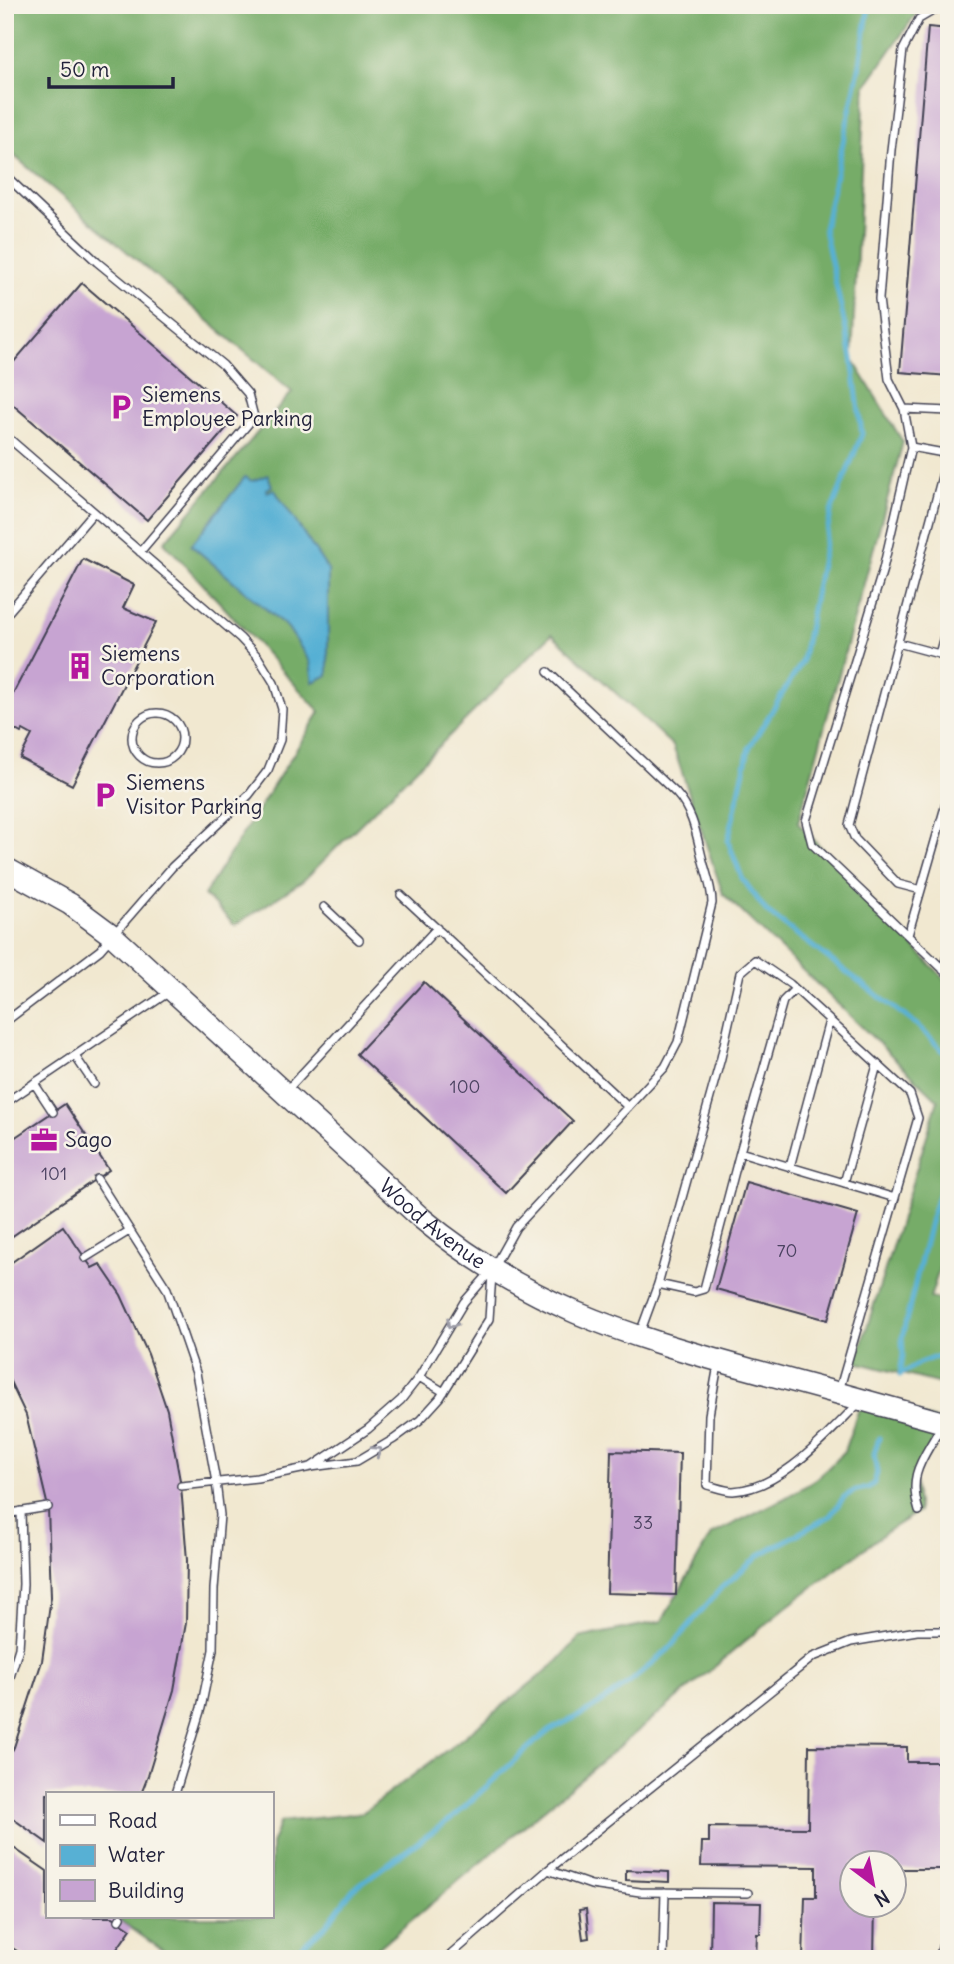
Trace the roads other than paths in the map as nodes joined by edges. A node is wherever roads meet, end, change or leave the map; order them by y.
1 (943, 5) edge
2 (5, 175) edge
3 (904, 409) junction
4 (949, 411) edge
5 (5, 435) edge
6 (911, 447) junction
7 (948, 454) edge
8 (94, 512) junction
9 (140, 552) junction
10 (5, 616) edge
11 (949, 619) edge
12 (898, 643) junction
13 (939, 654) junction
14 (949, 657) edge
15 (548, 672) dead end
16 (139, 720) joint
17 (949, 793) edge
18 (5, 868) edge
19 (921, 890) junction
20 (401, 895) dead end
21 (324, 907) dead end
22 (437, 928) junction
23 (908, 935) junction
24 (113, 936) junction
25 (359, 940) dead end
26 (949, 948) edge
27 (946, 972) edge
28 (173, 989) junction
29 (795, 989) junction
30 (829, 1021) junction
31 (5, 1022) edge
32 (75, 1056) junction
33 (877, 1065) junction
34 (34, 1083) junction
35 (94, 1084) dead end
36 (285, 1093) junction
37 (5, 1103) edge
38 (628, 1107) junction
39 (53, 1112) dead end
40 (740, 1152) junction
41 (790, 1167) junction
42 (97, 1179) dead end
43 (844, 1182) junction
44 (895, 1198) junction
45 (129, 1231) junction
46 (85, 1258) dead end
47 (492, 1270) junction
48 (658, 1284) junction
49 (638, 1337) junction
50 (719, 1360) junction
51 (419, 1377) junction
52 (444, 1392) junction
53 (838, 1394) junction
54 (862, 1400) junction
55 (946, 1423) edge
56 (311, 1467) junction
57 (216, 1482) junction
58 (181, 1486) dead end
59 (48, 1507) dead end
60 (22, 1511) junction
61 (919, 1511) dead end
62 (5, 1514) edge
63 (949, 1631) edge
64 (5, 1693) edge
65 (176, 1792) edge
66 (548, 1870) junction
67 (665, 1892) junction
68 (748, 1893) dead end
69 (949, 1922) edge
70 (446, 1959) edge
71 (663, 1959) edge
72 (939, 1959) edge

1 - 3 lane
2 - 9 lane
3 - 4 lane
3 - 6 lane
5 - 8 lane
6 - 7 lane
6 - 23 lane
7 - 12 lane
8 - 9 lane
8 - 10 lane
9 - 24 lane
11 - 13 lane
12 - 13 lane
12 - 19 lane
13 - 14 lane
15 - 38 lane
16 - 16 lane
17 - 19 lane
18 - 24 street, Wood Avenue
19 - 23 lane
20 - 22 lane
21 - 25 lane
22 - 36 lane
22 - 38 lane
23 - 27 lane
24 - 28 street, Wood Avenue
24 - 31 lane
26 - 27 lane
28 - 32 lane
28 - 36 street, Wood Avenue
29 - 30 lane
29 - 40 lane
29 - 48 lane
30 - 33 lane
30 - 41 lane
32 - 34 lane
32 - 35 lane
33 - 43 lane
33 - 44 lane
34 - 37 lane
34 - 39 lane
36 - 47 street, Wood Avenue
38 - 47 lane
40 - 41 lane
40 - 48 lane
41 - 43 lane
42 - 45 lane
43 - 44 lane
44 - 53 lane
45 - 46 lane
45 - 57 lane
47 - 49 street, Wood Avenue
47 -> 51 lane
47 - 52 lane
48 - 49 lane
49 - 50 street, Wood Avenue
50 - 53 street, Wood Avenue
50 - 54 lane
51 - 52 lane
51 - 56 lane
56 -> 52 lane
53 - 54 street, Wood Avenue
54 - 55 street, Wood Avenue
55 - 61 lane
56 - 57 lane
57 - 58 lane
57 - 65 lane
59 - 60 lane
60 - 62 lane
60 - 64 lane
63 - 66 lane
66 - 67 lane
66 - 70 lane
67 - 68 lane
67 - 71 lane
69 - 72 lane

